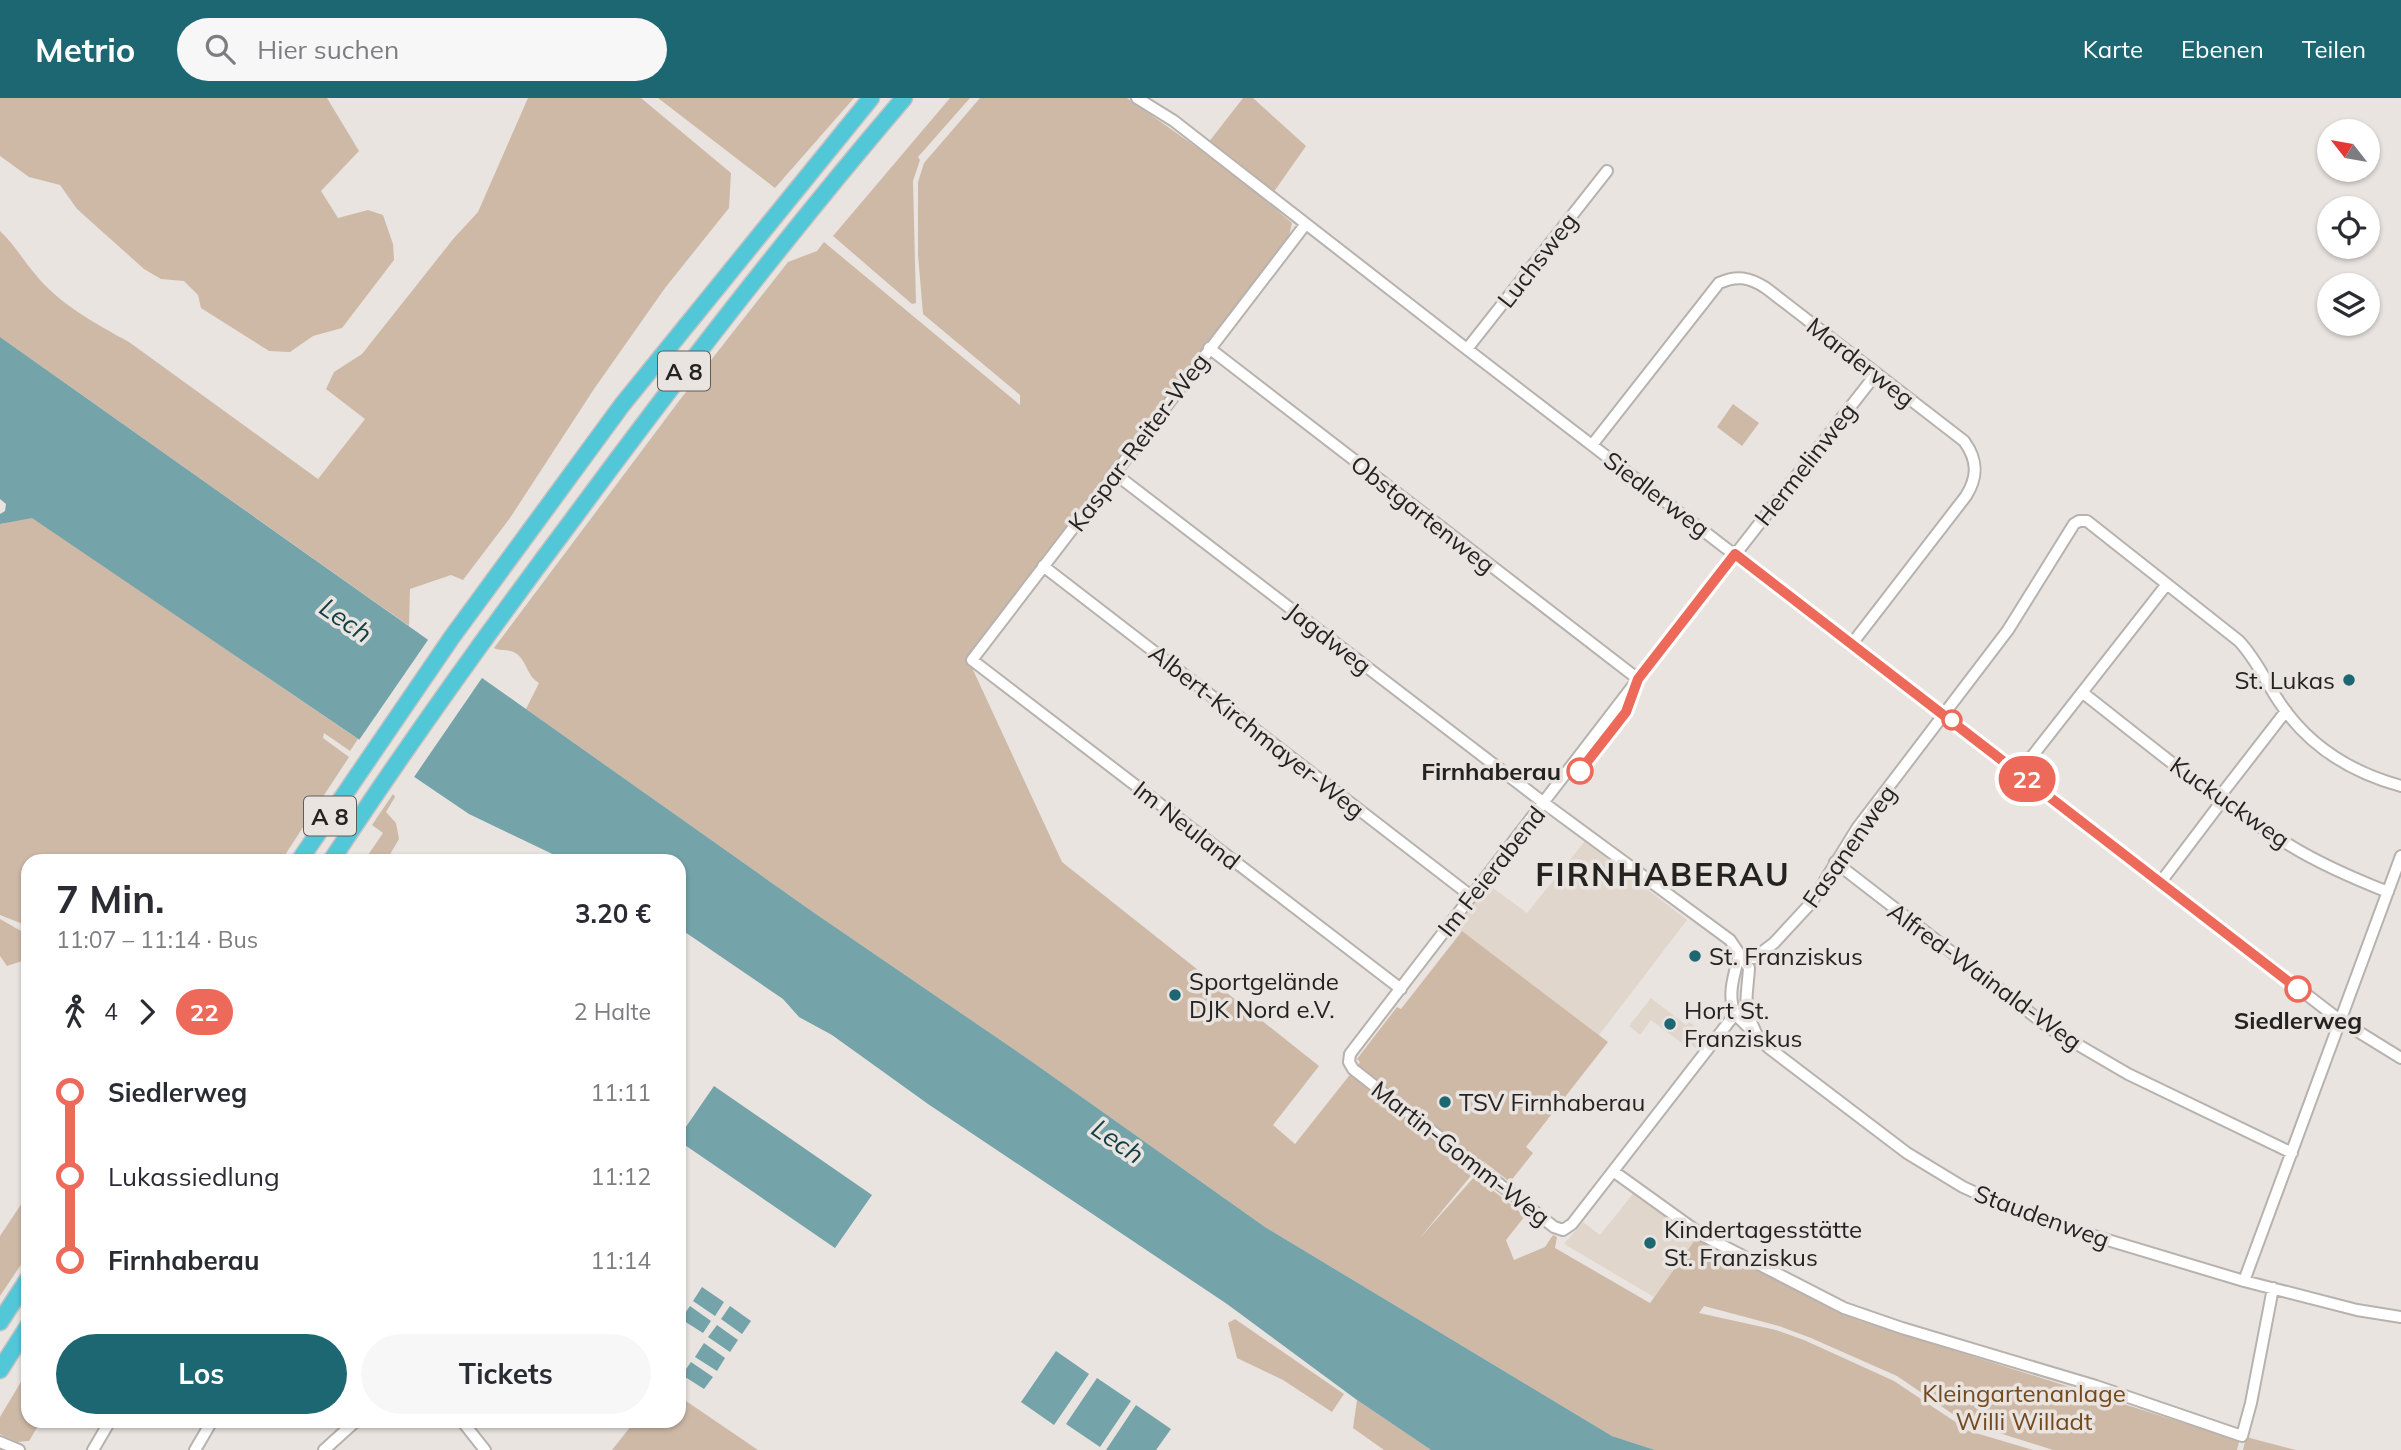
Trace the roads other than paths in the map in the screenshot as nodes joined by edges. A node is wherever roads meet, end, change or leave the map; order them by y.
1 (871, 98) edge
2 (904, 98) edge
3 (1138, 98) edge
4 (1607, 172) dead end
5 (1305, 225) junction
6 (1209, 348) junction
7 (1467, 349) junction
8 (1876, 374) junction
9 (1592, 445) junction
10 (1114, 473) junction
11 (1735, 554) junction
12 (1043, 566) junction
13 (2166, 584) junction
14 (1851, 645) junction
15 (972, 660) joint
16 (1638, 679) junction
17 (2083, 692) junction
18 (2286, 711) junction
19 (1944, 714) junction
20 (2019, 773) junction
21 (2401, 786) edge
22 (2222, 801) junction
23 (1544, 803) junction
24 (304, 854) edge
25 (336, 854) edge
26 (2401, 856) edge
27 (1835, 862) junction
28 (2160, 883) junction
29 (2388, 892) junction
30 (1471, 896) junction
31 (1739, 956) junction
32 (1401, 989) junction
33 (1735, 1014) junction
34 (2341, 1021) junction
35 (1758, 1037) junction
36 (1350, 1054) joint
37 (2401, 1058) edge
38 (2292, 1153) junction
39 (1613, 1171) junction
40 (2244, 1281) junction
41 (2273, 1288) junction
42 (21, 1290) edge
43 (2401, 1317) edge
44 (0, 1322) edge
45 (21, 1337) edge
46 (0, 1370) edge
47 (106, 1428) edge
48 (208, 1428) edge
49 (348, 1428) edge
50 (467, 1428) edge
51 (0, 1442) edge
52 (483, 1449) edge
53 (19, 1450) edge
54 (93, 1450) edge
55 (195, 1450) edge
56 (324, 1450) edge

1 - 24 highway, A 8
2 - 25 highway, A 8
3 - 5 street, Siedlerweg
4 - 7 street, Luchsweg
5 - 6 street, Kaspar-Reiter-Weg
5 - 7 street, Siedlerweg
6 - 10 street, Kaspar-Reiter-Weg
6 - 16 street, Obstgartenweg
7 - 9 street, Siedlerweg
8 - 9 street, Marderweg
8 - 11 street, Hermelinweg
8 - 14 street, Marderweg
9 - 11 street, Siedlerweg
10 - 12 street, Kaspar-Reiter-Weg
10 - 23 street, Jagdweg
11 - 14 street, Siedlerweg
11 - 16 street, Im Feierabend
12 - 15 street, Kaspar-Reiter-Weg
12 - 30 street, Albert-Kirchmayer-Weg
13 - 17 street
13 - 18 street
13 - 19 street, Fasanenweg
14 - 19 street, Siedlerweg
15 - 32 street, Im Neuland
16 - 23 street, Im Feierabend
17 - 20 street
17 - 22 street, Kuckuckweg
18 - 21 street
18 - 22 street
19 - 20 street, Siedlerweg
19 - 27 street, Fasanenweg
20 - 28 street, Siedlerweg
22 - 28 street
22 - 29 street, Kuckuckweg
23 - 30 street, Im Feierabend
23 - 31 street, Jagdweg
26 - 29 street
27 - 31 street, Fasanenweg
27 - 38 street, Alfred-Wainald-Weg
28 - 34 street, Siedlerweg
29 - 34 street
30 - 32 street, Im Feierabend
31 - 33 street
31 - 35 street
32 - 36 street, Im Feierabend
33 - 35 street
33 - 39 street, Martin-Gomm-Weg
34 - 37 street, Siedlerweg
34 - 38 street
35 - 40 street, Staudenweg
36 - 39 street, Martin-Gomm-Weg
38 - 40 street
39 - 41 street
40 - 41 street, Staudenweg
41 - 43 street, Staudenweg
42 - 44 highway
45 - 46 highway
47 - 54 street
48 - 55 street
49 - 56 street
50 - 52 street
51 - 53 street

